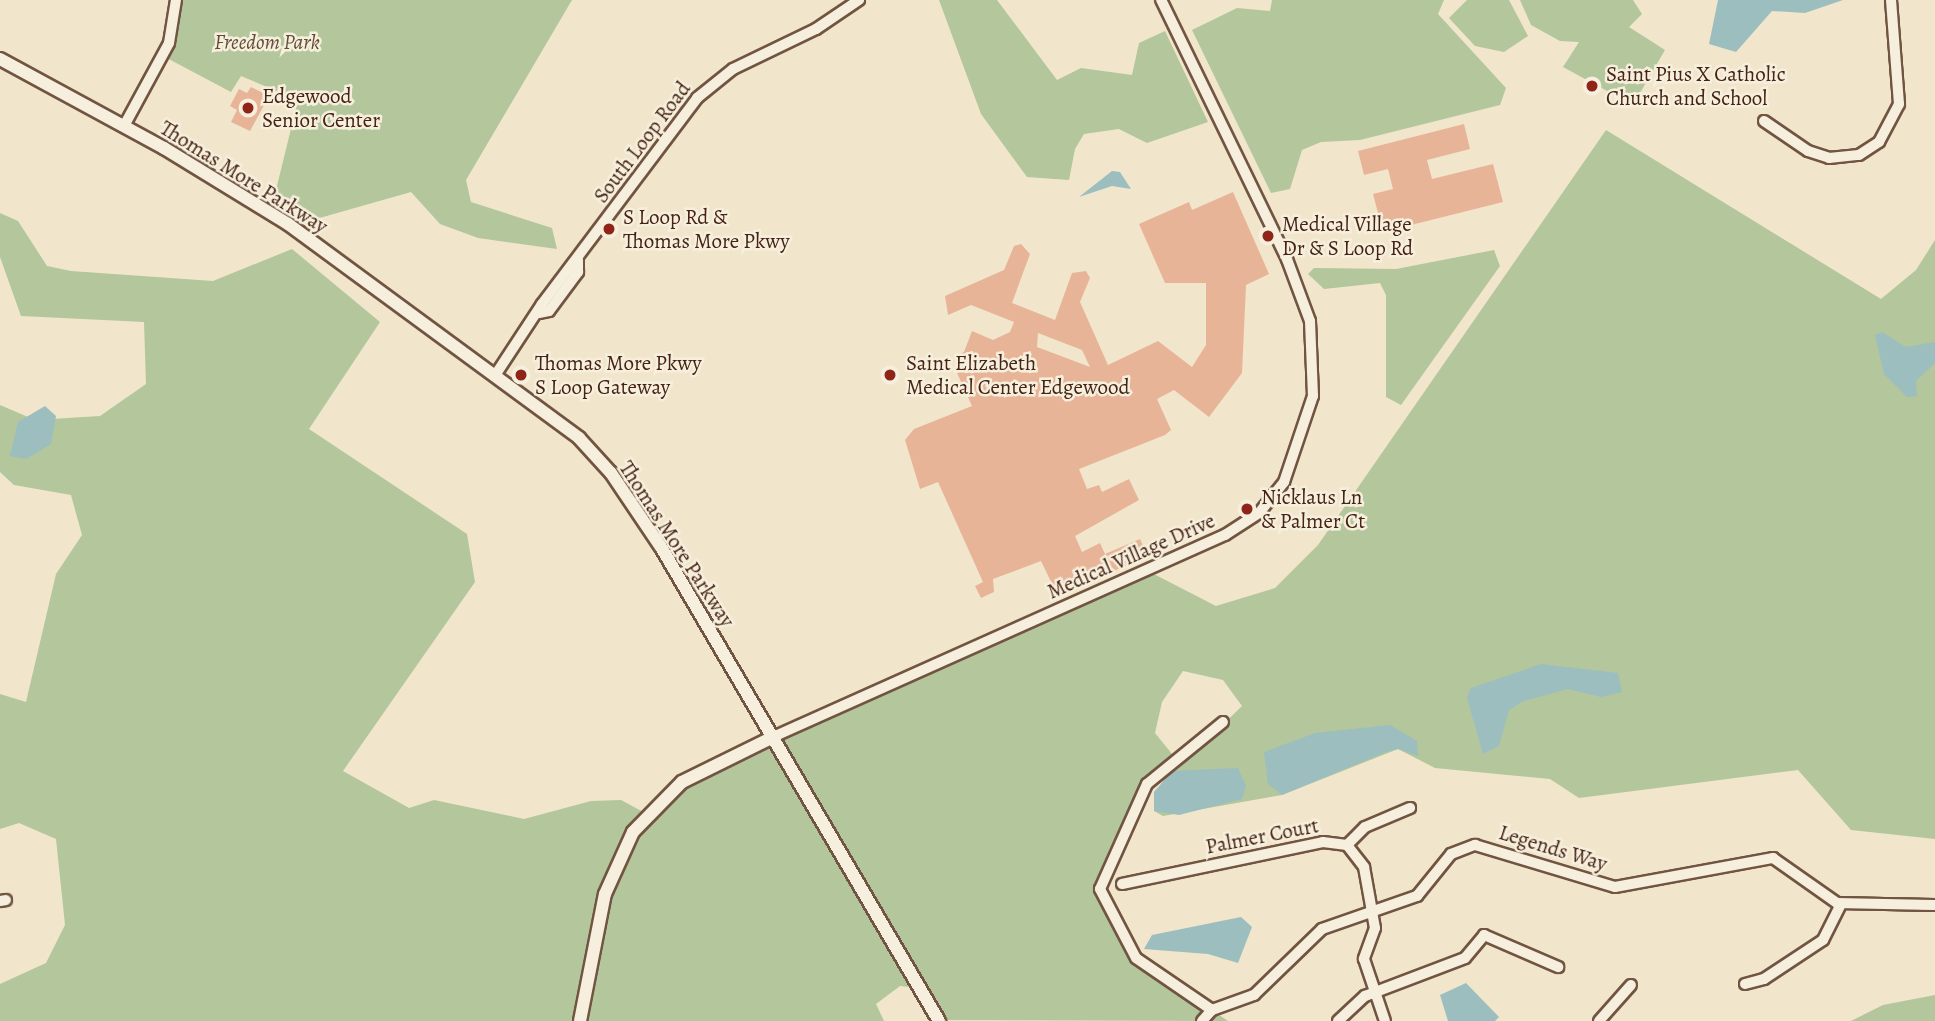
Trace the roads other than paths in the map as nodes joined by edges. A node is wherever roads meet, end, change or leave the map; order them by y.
1 (176, 0) edge
2 (859, 0) edge
3 (1161, 0) edge
4 (1891, 0) edge
5 (0, 59) edge
6 (1764, 121) dead end
7 (124, 126) junction
8 (496, 374) junction
9 (1223, 722) dead end
10 (773, 737) junction
11 (1409, 808) dead end
12 (1348, 845) junction
13 (1122, 884) dead end
14 (1841, 904) junction
15 (1935, 905) edge
16 (1371, 909) junction
17 (1558, 967) dead end
18 (1745, 984) dead end
19 (1631, 985) dead end
20 (1374, 994) junction
21 (1212, 1010) junction
22 (580, 1021) edge
23 (939, 1021) edge
24 (1202, 1021) edge
25 (1338, 1021) edge
26 (1385, 1021) edge
27 (1599, 1021) edge

1 - 7 street
2 - 8 street, South Loop Road
3 - 10 street, Medical Village Drive
4 - 6 street
5 - 7 street, Thomas More Parkway
7 - 8 street, Thomas More Parkway
8 - 10 street, Thomas More Parkway
9 - 21 street
10 - 22 street
10 - 23 street, Thomas More Parkway
11 - 12 street
12 - 13 street, Palmer Court
12 - 16 street, Palmer Court
14 - 15 street
14 - 16 street, Legends Way
14 - 18 street
16 - 20 street, Palmer Court
16 - 21 street, Legends Way
17 - 20 street
19 - 27 street
20 - 25 street
20 - 26 street, Palmer Court
21 - 24 street, Legends Way

